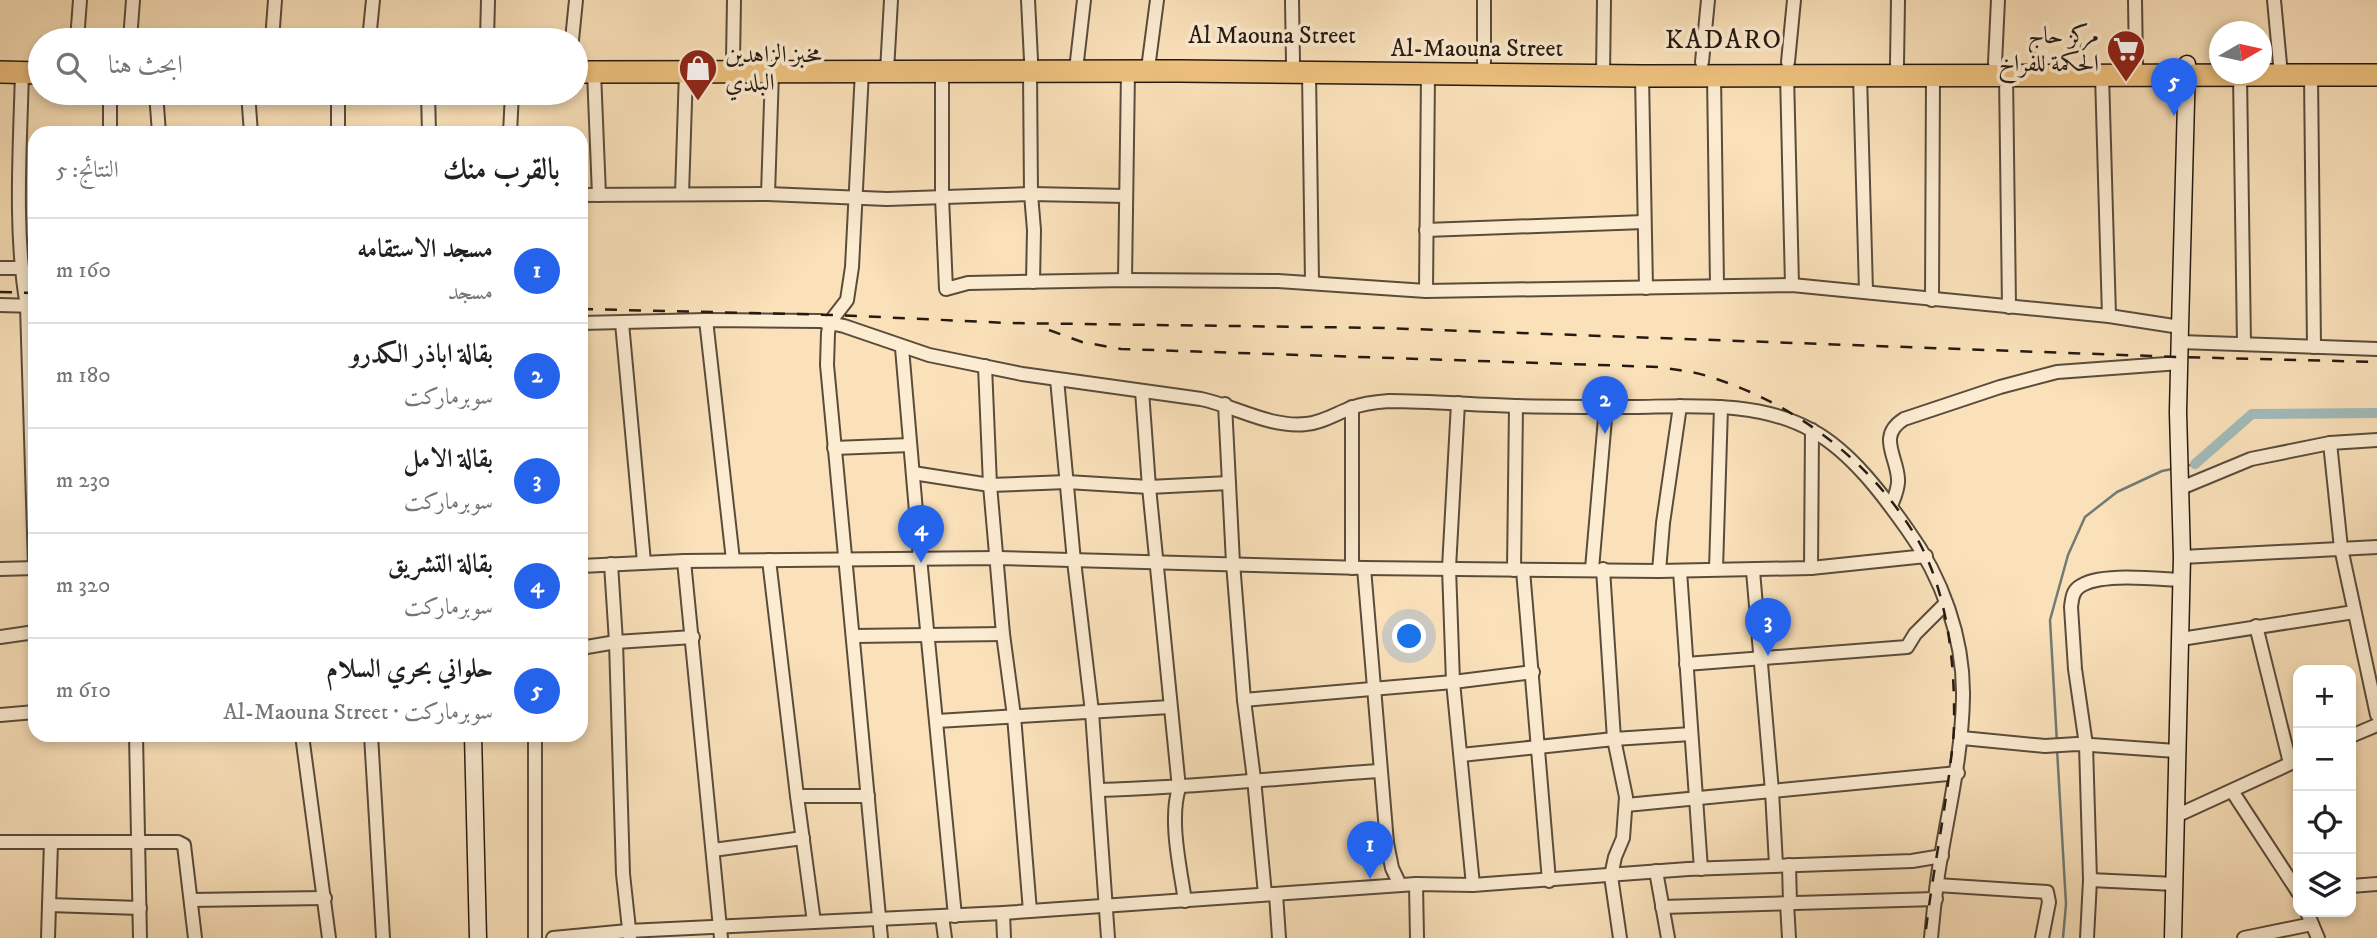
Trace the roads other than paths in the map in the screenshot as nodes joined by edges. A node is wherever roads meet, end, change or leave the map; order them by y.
1 (80, 0) edge
2 (132, 0) edge
3 (275, 0) edge
4 (373, 0) edge
5 (488, 0) edge
6 (576, 0) edge
7 (734, 0) edge
8 (891, 0) edge
9 (1028, 0) edge
10 (1084, 0) edge
11 (1157, 0) edge
12 (1292, 0) edge
13 (1484, 0) edge
14 (1604, 0) edge
15 (1708, 0) edge
16 (1794, 0) edge
17 (1898, 0) edge
18 (1998, 0) edge
19 (2135, 0) edge
20 (2274, 0) edge
21 (78, 28) edge
22 (131, 28) edge
23 (273, 28) edge
24 (370, 28) edge
25 (487, 28) edge
26 (573, 28) edge
27 (2272, 43) edge
28 (0, 59) edge
29 (28, 60) edge
30 (733, 60) junction
31 (588, 61) edge
32 (1077, 61) junction
33 (1149, 61) junction
34 (1484, 62) junction
35 (2377, 63) edge
36 (1897, 64) junction
37 (2136, 64) junction
38 (2272, 64) edge
39 (644, 66) junction
40 (887, 66) junction
41 (1031, 66) junction
42 (2209, 66) edge
43 (1301, 68) junction
44 (1603, 68) junction
45 (1787, 68) junction
46 (1708, 69) junction
47 (1817, 69) junction
48 (2001, 69) junction
49 (2186, 69) junction
50 (686, 71) junction
51 (862, 71) junction
52 (942, 71) junction
53 (1128, 71) junction
54 (0, 72) edge
55 (588, 72) edge
56 (772, 72) junction
57 (2209, 72) edge
58 (28, 73) edge
59 (1428, 73) junction
60 (1860, 75) junction
61 (1933, 75) junction
62 (2102, 75) junction
63 (2272, 75) edge
64 (2311, 75) junction
65 (2377, 75) edge
66 (1642, 76) junction
67 (2240, 84) edge
68 (588, 98) edge
69 (30, 105) edge
70 (110, 105) edge
71 (157, 105) edge
72 (249, 105) edge
73 (338, 105) edge
74 (428, 105) edge
75 (511, 105) edge
76 (29, 126) edge
77 (110, 126) edge
78 (158, 126) edge
79 (250, 126) edge
80 (338, 126) edge
81 (429, 126) edge
82 (510, 126) edge
83 (28, 138) edge
84 (682, 194) junction
85 (768, 194) junction
86 (1031, 194) junction
87 (588, 195) edge
88 (599, 195) junction
89 (1126, 196) junction
90 (942, 197) junction
91 (856, 198) junction
92 (1644, 222) junction
93 (1426, 230) junction
94 (0, 268) edge
95 (22, 268) junction
96 (1125, 280) junction
97 (1033, 282) junction
98 (1312, 282) junction
99 (1717, 285) junction
100 (1793, 285) junction
101 (1646, 288) junction
102 (1426, 291) junction
103 (1866, 291) junction
104 (28, 293) edge
105 (1932, 300) junction
106 (0, 305) edge
107 (28, 306) edge
108 (2009, 307) junction
109 (2109, 316) junction
110 (706, 320) junction
111 (831, 322) junction
112 (588, 323) edge
113 (622, 323) junction
114 (2180, 334) junction
115 (2244, 344) junction
116 (2314, 347) junction
117 (902, 348) junction
118 (2377, 349) edge
119 (2180, 363) junction
120 (985, 366) junction
121 (1057, 379) junction
122 (1142, 391) junction
123 (1225, 404) junction
124 (1458, 404) junction
125 (1516, 406) junction
126 (1680, 406) junction
127 (1352, 407) junction
128 (1606, 407) junction
129 (1721, 407) junction
130 (1812, 430) junction
131 (2377, 440) edge
132 (2330, 443) junction
133 (910, 445) junction
134 (834, 448) junction
135 (913, 473) junction
136 (1067, 481) junction
137 (2181, 482) junction
138 (1229, 483) junction
139 (990, 485) junction
140 (1149, 487) junction
141 (1891, 506) junction
142 (2377, 547) edge
143 (2341, 548) junction
144 (1926, 556) junction
145 (2182, 557) junction
146 (920, 558) junction
147 (998, 558) junction
148 (845, 559) junction
149 (733, 560) junction
150 (769, 560) junction
151 (684, 561) junction
152 (1074, 561) junction
153 (644, 562) junction
154 (1157, 562) junction
155 (1233, 563) junction
156 (611, 564) junction
157 (588, 566) edge
158 (28, 567) edge
159 (1358, 568) junction
160 (1449, 568) junction
161 (1811, 568) junction
162 (0, 569) edge
163 (1597, 569) junction
164 (1716, 569) junction
165 (1518, 570) junction
166 (1659, 571) junction
167 (1681, 571) junction
168 (1753, 571) junction
169 (2182, 580) junction
170 (1946, 603) junction
171 (2354, 612) junction
172 (2256, 626) junction
173 (28, 633) edge
174 (1003, 634) junction
175 (854, 636) junction
176 (929, 636) junction
177 (0, 637) edge
178 (693, 637) junction
179 (2181, 639) junction
180 (616, 642) junction
181 (588, 648) edge
182 (1761, 659) junction
183 (1686, 664) junction
184 (1533, 672) junction
185 (1453, 682) junction
186 (1374, 689) junction
187 (1244, 700) junction
188 (1170, 707) junction
189 (1092, 712) junction
190 (28, 713) edge
191 (0, 715) edge
192 (2377, 715) edge
193 (1014, 716) junction
194 (937, 721) junction
195 (2377, 724) edge
196 (1692, 734) junction
197 (2356, 734) edge
198 (1962, 738) junction
199 (1614, 739) junction
200 (136, 742) edge
201 (303, 742) edge
202 (370, 742) edge
203 (473, 742) edge
204 (535, 742) edge
205 (2081, 745) junction
206 (1539, 746) junction
207 (2176, 751) junction
208 (1461, 755) junction
209 (2293, 757) edge
210 (2293, 761) edge
211 (1380, 771) junction
212 (1958, 774) junction
213 (1254, 779) junction
214 (1179, 788) junction
215 (1099, 790) junction
216 (1773, 791) junction
217 (2232, 791) junction
218 (797, 796) junction
219 (868, 796) junction
220 (1697, 798) junction
221 (1626, 805) junction
222 (2176, 816) junction
223 (803, 838) junction
224 (0, 842) edge
225 (51, 842) junction
226 (139, 843) junction
227 (713, 850) junction
228 (1942, 856) junction
229 (1782, 865) junction
230 (1701, 869) junction
231 (1657, 871) junction
232 (1611, 876) junction
233 (2090, 880) junction
234 (1549, 881) junction
235 (2293, 882) edge
236 (1416, 884) junction
237 (2175, 884) junction
238 (2377, 884) edge
239 (1400, 885) junction
240 (1473, 885) junction
241 (1937, 885) junction
242 (2356, 886) edge
243 (1270, 894) junction
244 (325, 898) junction
245 (1936, 899) junction
246 (191, 900) junction
247 (1185, 901) junction
248 (1788, 903) junction
249 (49, 905) junction
250 (1105, 905) junction
251 (1662, 907) junction
252 (140, 908) junction
253 (1030, 911) junction
254 (1003, 913) junction
255 (949, 916) junction
256 (2309, 918) edge
257 (879, 919) junction
258 (812, 922) junction
259 (720, 932) edge
260 (629, 934) edge
261 (48, 938) edge
262 (141, 938) edge
263 (195, 938) edge
264 (329, 938) edge
265 (383, 938) edge
266 (478, 938) edge
267 (536, 938) edge
268 (553, 938) edge
269 (811, 938) edge
270 (881, 938) edge
271 (945, 938) edge
272 (1004, 938) edge
273 (1108, 938) edge
274 (1279, 938) edge
275 (1417, 938) edge
276 (1620, 938) edge
277 (1668, 938) edge
278 (1789, 938) edge
279 (1931, 938) edge
280 (2042, 938) edge
281 (2087, 938) edge
282 (2173, 938) edge
283 (2244, 938) edge
284 (2318, 938) edge

1 - 21 street
2 - 22 street
3 - 23 street
4 - 24 street
5 - 25 street
6 - 26 street
7 - 30 street
8 - 40 street
9 - 41 street
10 - 32 street
11 - 33 street
12 - 43 street
13 - 34 street
14 - 44 street
15 - 46 street
16 - 45 street
17 - 36 street
18 - 48 street
19 - 37 street
20 - 27 street
28 - 29 highway
30 - 39 highway, Al Maouna Street
30 - 40 highway, Al Maouna Street
31 - 39 highway, Al Maouna Street
32 - 33 highway, Al Maouna Street
32 - 41 highway, Al Maouna Street
33 - 43 highway, Al Maouna Street
34 - 43 highway, Al Maouna Street
34 - 44 highway, Al Maouna Street
35 - 38 highway
36 - 47 highway, Al Maouna Street
36 - 48 highway, Al Maouna Street
37 - 48 highway, Al Maouna Street
37 - 49 highway, Al Maouna Street
39 - 50 highway, Al-Maouna Street
39 - 55 highway, Al-Maouna Street
40 - 41 highway, Al Maouna Street
40 - 51 highway, Al-Maouna Street
40 - 52 highway, Al-Maouna Street
41 - 52 highway, Al-Maouna Street
41 - 53 highway, Al-Maouna Street
41 - 86 street
42 - 49 highway, Al Maouna Street
43 - 53 highway, Al-Maouna Street
43 - 59 highway, Al-Maouna Street
43 - 98 street
44 - 46 highway, Al Maouna Street
44 - 59 highway, Al-Maouna Street
44 - 66 highway, Al-Maouna Street
45 - 46 highway, Al Maouna Street
45 - 47 highway, Al Maouna Street
45 - 100 street
46 - 66 highway, Al-Maouna Street
46 - 99 street
47 - 60 highway
48 - 61 highway
48 - 62 highway
48 - 108 street
49 - 57 highway
49 - 62 highway
49 - 114 street
50 - 56 highway, Al-Maouna Street
50 - 84 street
51 - 56 highway, Al-Maouna Street
51 - 91 street
52 - 90 street
53 - 89 street
54 - 58 highway
56 - 85 street
59 - 93 street
60 - 61 highway
60 - 103 street
61 - 105 street
62 - 109 street
63 - 64 highway
64 - 65 highway
64 - 116 street
66 - 92 street
67 - 115 street
68 - 88 street
69 - 76 street
70 - 77 street
71 - 78 street
72 - 79 street
73 - 80 street
74 - 81 street
75 - 82 street
83 - 95 street
84 - 85 street
84 - 88 street
85 - 91 street
86 - 89 street
86 - 90 street
86 - 97 street
87 - 88 street
89 - 96 street
90 - 91 street
90 - 97 street
91 - 111 street
92 - 93 street
92 - 101 street
93 - 102 street
94 - 95 street
95 - 104 street
96 - 97 street
96 - 98 street
98 - 102 street
99 - 100 street
99 - 101 street
100 - 103 street
101 - 102 street
103 - 105 street
105 - 108 street
106 - 107 street
108 - 109 street
109 - 114 street
110 - 111 street
110 - 113 street
110 - 149 street
111 - 117 street
111 - 134 street
112 - 113 street
113 - 153 street
114 - 115 street
114 - 119 street
115 - 116 street
116 - 118 street
117 - 120 street
117 - 133 street
119 - 137 street
119 - 141 street
120 - 121 street
120 - 139 street
121 - 122 street
121 - 136 street
122 - 123 street
122 - 140 street
123 - 127 street
123 - 138 street
124 - 125 street
124 - 127 street
124 - 160 street
125 - 128 street
125 - 165 street
126 - 128 street
126 - 129 street
126 - 166 street
127 - 159 street
128 - 163 street
129 - 130 street
129 - 164 street
130 - 141 street
130 - 161 street
131 - 132 street
132 - 137 street
132 - 143 street
133 - 134 street
133 - 135 street
134 - 148 street
135 - 139 street
135 - 146 street
136 - 139 street
136 - 140 street
136 - 152 street
137 - 145 street
138 - 140 street
138 - 155 street
139 - 147 street
140 - 154 street
141 - 144 street
142 - 143 street
143 - 145 street
143 - 171 street
144 - 161 street
144 - 170 street
145 - 169 street
146 - 147 street
146 - 148 street
146 - 176 street
147 - 152 street
147 - 174 street
148 - 150 street
148 - 175 street
149 - 150 street
149 - 151 street
150 - 218 street
151 - 153 street
151 - 178 street
152 - 154 street
152 - 189 street
153 - 156 street
154 - 155 street
154 - 188 street
155 - 159 street
155 - 187 street
156 - 157 street
156 - 180 street
158 - 162 street
159 - 160 street
159 - 186 street
160 - 165 street
160 - 185 street
161 - 168 street
163 - 165 street
163 - 166 street
163 - 199 street
164 - 167 street
164 - 168 street
165 - 184 street
166 - 167 street
167 - 183 street
168 - 182 street
169 - 179 street
169 - 205 street
170 - 182 street
170 - 198 street
171 - 172 street
171 - 192 street
172 - 179 street
172 - 209 street
173 - 177 street
174 - 176 street
174 - 193 street
175 - 176 street
175 - 219 street
176 - 194 street
178 - 180 street
178 - 227 street
179 - 207 street
180 - 181 street
180 - 260 street
182 - 183 street
182 - 216 street
183 - 196 street
184 - 185 street
184 - 206 street
185 - 186 street
185 - 208 street
186 - 187 street
186 - 211 street
187 - 213 street
188 - 189 street
188 - 214 street
189 - 193 street
189 - 215 street
190 - 191 street
193 - 194 street
193 - 253 street
194 - 255 street
195 - 197 street
196 - 199 street
196 - 220 street
198 - 205 street
198 - 212 street
199 - 206 street
199 - 221 street
200 - 226 street
201 - 244 street
202 - 265 street
203 - 266 street
204 - 267 street
205 - 207 street
205 - 233 street
206 - 208 street
206 - 234 street
207 - 222 street
208 - 240 street
210 - 217 street
211 - 213 street
211 - 239 street
212 - 216 street
212 - 228 street
213 - 214 street
213 - 243 street
214 - 215 street
214 - 247 street
215 - 250 street
216 - 220 street
216 - 229 street
217 - 222 street
217 - 235 street
218 - 219 street
218 - 223 street
219 - 257 street
220 - 221 street
220 - 230 street
221 - 232 street
222 - 237 street
223 - 227 street
223 - 258 street
224 - 225 street
225 - 226 street
225 - 249 street
226 - 246 street
226 - 252 street
227 - 259 street
228 - 229 street
228 - 241 street
229 - 230 street
229 - 248 street
230 - 231 street
231 - 232 street
231 - 251 street
232 - 234 street
232 - 276 street
233 - 237 street
233 - 281 street
234 - 240 street
236 - 239 street
236 - 240 street
236 - 275 street
237 - 282 street
238 - 242 street
239 - 243 street
241 - 245 street
241 - 280 street
243 - 247 street
243 - 274 street
244 - 246 street
244 - 264 street
245 - 248 street
245 - 279 street
246 - 263 street
247 - 250 street
248 - 251 street
248 - 278 street
249 - 252 street
249 - 261 street
250 - 253 street
250 - 273 street
251 - 277 street
252 - 262 street
253 - 254 street
254 - 255 street
254 - 272 street
255 - 257 street
255 - 271 street
256 - 283 street
256 - 284 street
257 - 258 street
257 - 270 street
258 - 259 street
258 - 269 street
259 - 260 street
260 - 268 street

